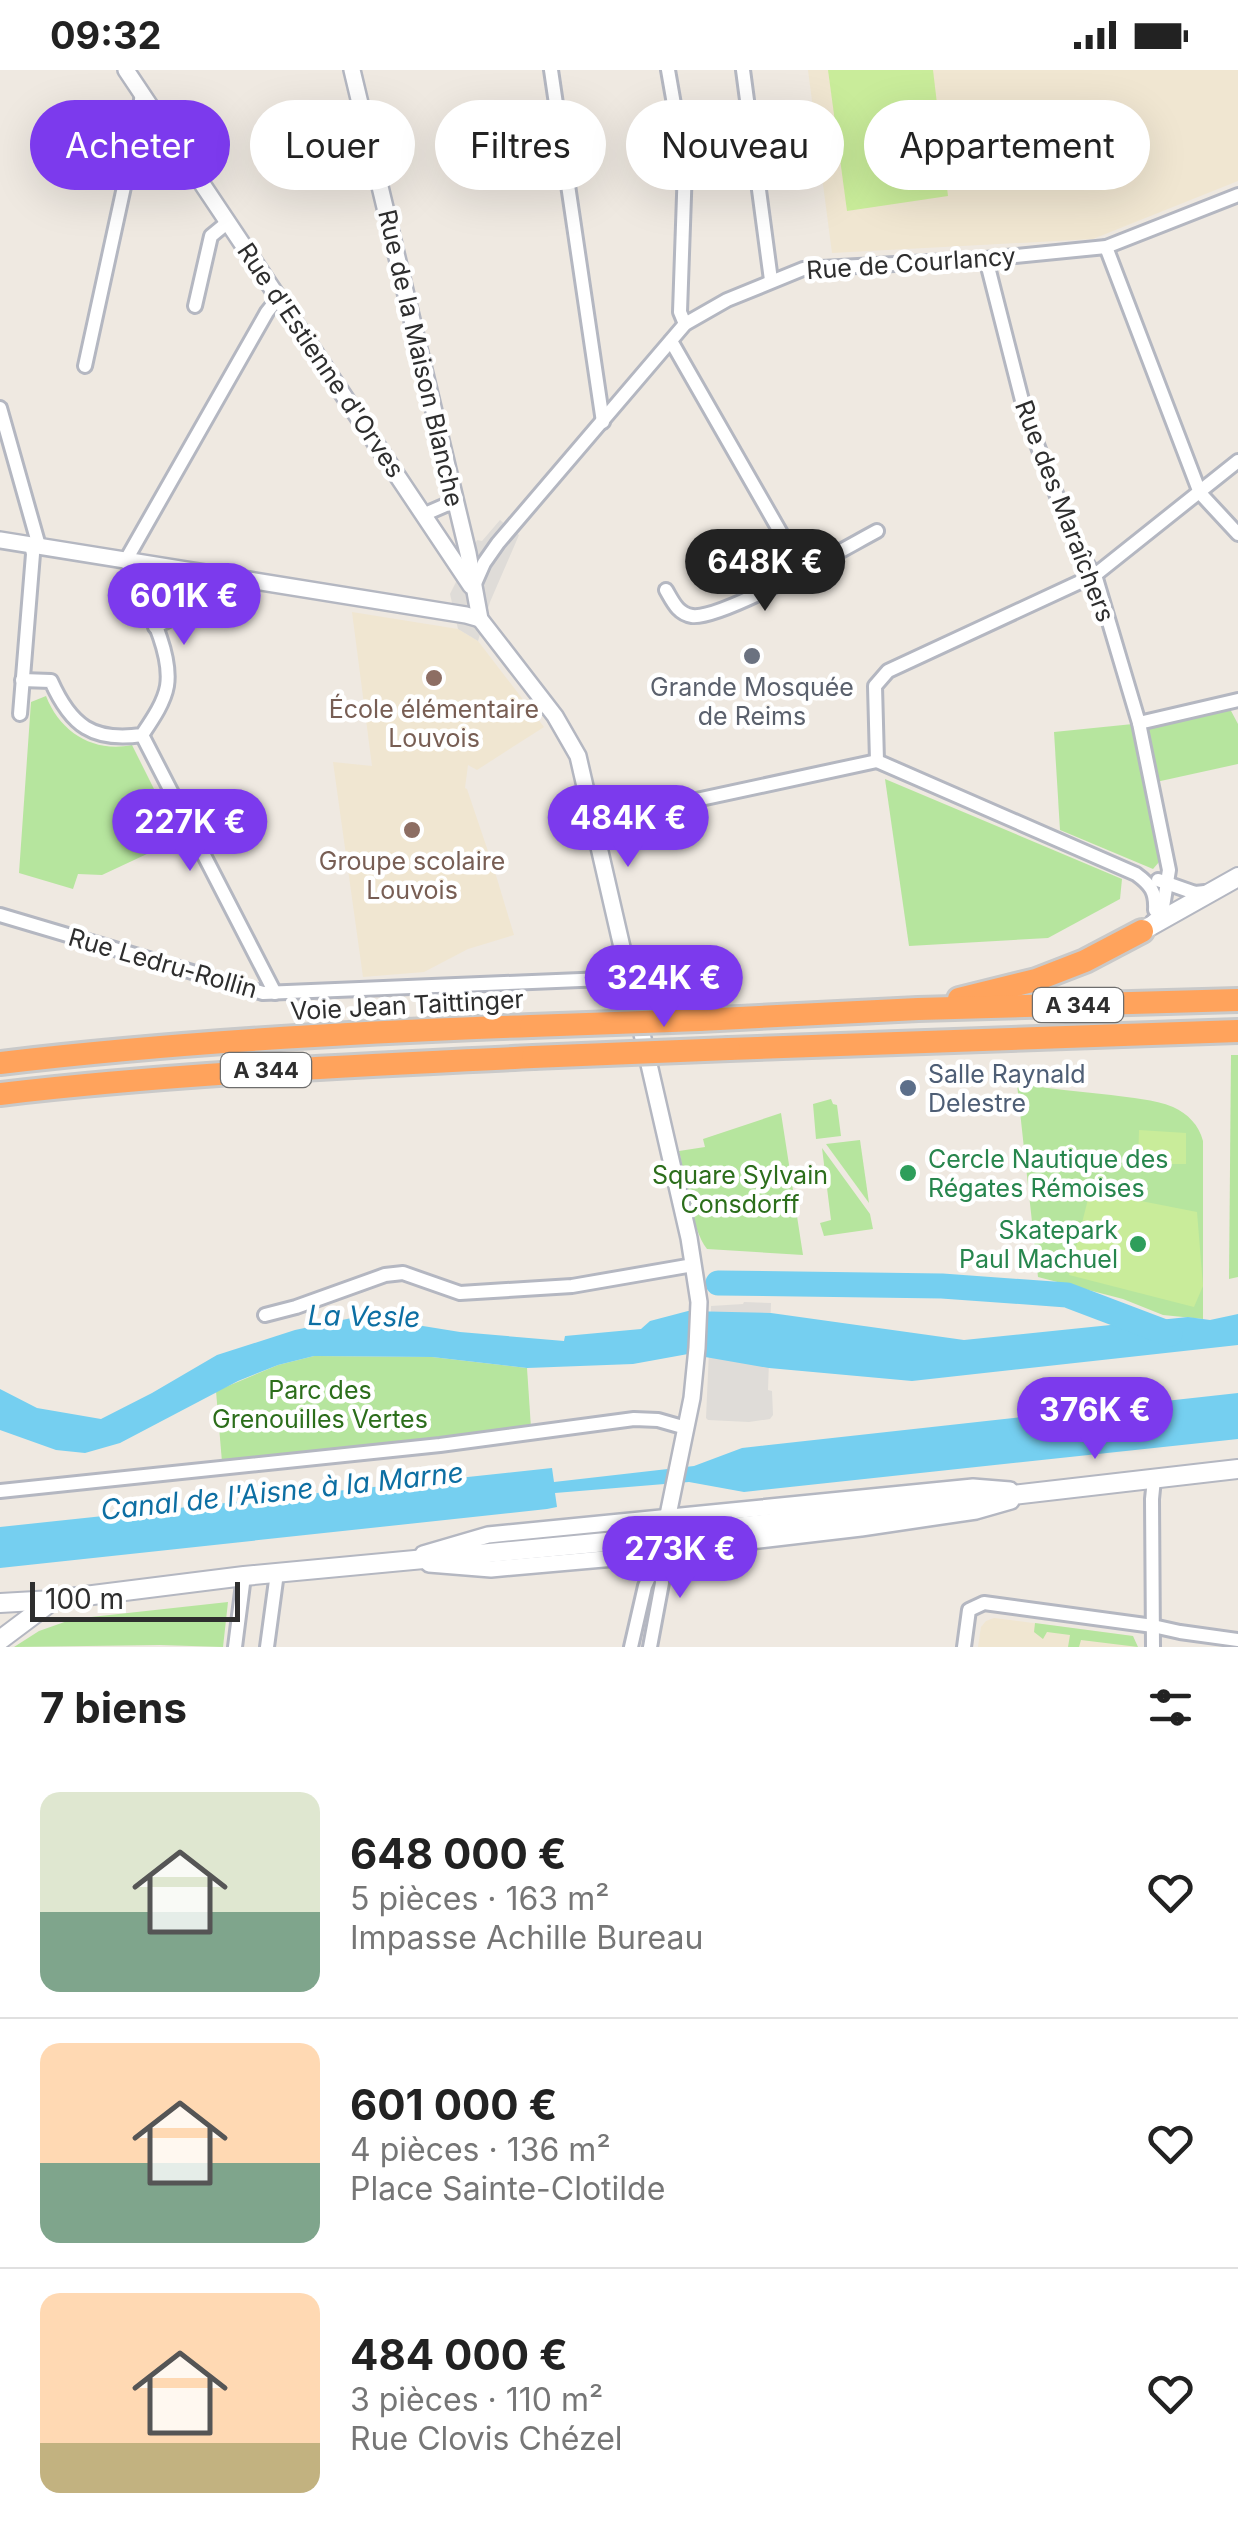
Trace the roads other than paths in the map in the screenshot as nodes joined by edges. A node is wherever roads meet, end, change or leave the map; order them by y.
1 (126, 70) edge
2 (352, 70) edge
3 (551, 70) edge
4 (668, 70) edge
5 (743, 70) edge
6 (142, 94) junction
7 (141, 100) edge
8 (146, 100) edge
9 (123, 190) edge
10 (207, 190) edge
11 (1238, 195) edge
12 (228, 222) junction
13 (1106, 247) junction
14 (986, 259) junction
15 (772, 280) junction
16 (279, 298) junction
17 (195, 306) dead end
18 (685, 324) junction
19 (671, 341) junction
20 (85, 366) dead end
21 (0, 408) edge
22 (603, 422) junction
23 (1238, 461) edge
24 (1200, 493) junction
25 (455, 501) junction
26 (424, 514) junction
27 (877, 531) dead end
28 (1238, 534) edge
29 (0, 540) edge
30 (35, 545) junction
31 (126, 560) junction
32 (802, 570) junction
33 (1095, 575) junction
34 (248, 579) junction
35 (473, 588) junction
36 (666, 590) dead end
37 (480, 619) junction
38 (155, 627) junction
39 (22, 680) junction
40 (1238, 700) edge
41 (20, 714) dead end
42 (1139, 724) junction
43 (142, 735) junction
44 (877, 761) junction
45 (594, 822) junction
46 (1136, 874) junction
47 (1238, 877) edge
48 (1166, 882) junction
49 (1210, 891) junction
50 (1177, 912) junction
51 (0, 915) edge
52 (1142, 931) junction
53 (629, 978) junction
54 (275, 993) junction
55 (1238, 1000) edge
56 (918, 1009) junction
57 (1238, 1032) edge
58 (0, 1063) edge
59 (0, 1094) edge
60 (693, 1265) junction
61 (265, 1314) dead end
62 (686, 1428) junction
63 (1238, 1469) edge
64 (1154, 1478) junction
65 (0, 1491) edge
66 (1043, 1492) junction
67 (669, 1512) junction
68 (693, 1532) tunnel mouth
69 (638, 1539) tunnel mouth
70 (660, 1554) junction
71 (395, 1562) junction
72 (277, 1574) junction
73 (244, 1576) junction
74 (53, 1600) junction
75 (0, 1603) edge
76 (1153, 1626) junction
77 (0, 1640) edge
78 (1238, 1640) edge
79 (235, 1647) edge
80 (267, 1647) edge
81 (630, 1647) edge
82 (650, 1647) edge
83 (964, 1647) edge
84 (1153, 1647) edge

1 - 6 street, Rue d'Estienne d'Orves
2 - 25 street, Rue de la Maison Blanche
3 - 22 street
4 - 18 street
5 - 15 street
6 - 7 street
6 - 8 street, Rue d'Estienne d'Orves
9 - 20 street
10 - 12 street, Rue d'Estienne d'Orves
11 - 13 street, Rue de Courlancy
12 - 16 street, Rue d'Estienne d'Orves
12 - 17 street
13 - 14 street, Rue de Courlancy
13 - 24 street
14 - 15 street, Rue de Courlancy
14 - 33 street, Rue des Maraîchers
15 - 18 street, Rue de Courlancy
16 - 26 street, Rue d'Estienne d'Orves
16 - 31 street
18 - 19 street, Rue de Courlancy
19 - 22 street, Rue de Courlancy
19 - 32 street
21 - 30 street
22 - 35 street, Rue de Courlancy
23 - 24 street
24 - 28 street
24 - 33 street
25 - 26 street
25 - 35 street, Rue de la Maison Blanche
26 - 35 street, Rue d'Estienne d'Orves
27 - 32 street
29 - 30 street
30 - 31 street
30 - 39 street
31 - 34 street
31 - 38 street
32 - 36 street
33 - 42 street, Rue des Maraîchers
33 - 44 street
34 - 37 street
34 - 38 street
35 - 37 street, Rue de la Maison Blanche
37 - 45 street
38 - 43 street
39 - 41 street
39 - 43 street
40 - 42 street
42 - 48 street, Rue des Maraîchers
43 - 54 street
44 - 45 street
44 - 46 street
45 - 53 street
46 - 48 street
46 - 52 street
47 - 49 main road
48 - 49 street
48 - 50 street
48 - 52 street, Rue des Maraîchers
49 - 50 main road
50 - 52 main road
51 - 54 street, Rue Ledru-Rollin
52 - 56 highway
53 - 54 street, Rue Ledru-Rollin
53 - 60 street
55 - 56 highway, Voie Jean Taittinger / A 344
56 - 58 highway, Voie Jean Taittinger / A 344, bridge
57 - 59 highway, A 344, bridge
60 - 61 street
60 - 62 street
62 - 65 street
62 - 67 street
63 - 64 main road
64 - 66 main road
64 - 76 street
66 - 67 street
66 - 68 main road
66 - 70 street
67 - 70 street
67 - 71 street
69 - 71 main road
70 - 71 street
70 - 81 street
70 - 82 street
71 - 72 main road
72 - 73 main road
72 - 80 street
73 - 74 main road
73 - 79 street
74 - 75 main road
74 - 77 main road
76 - 78 street
76 - 83 street
76 - 84 street

